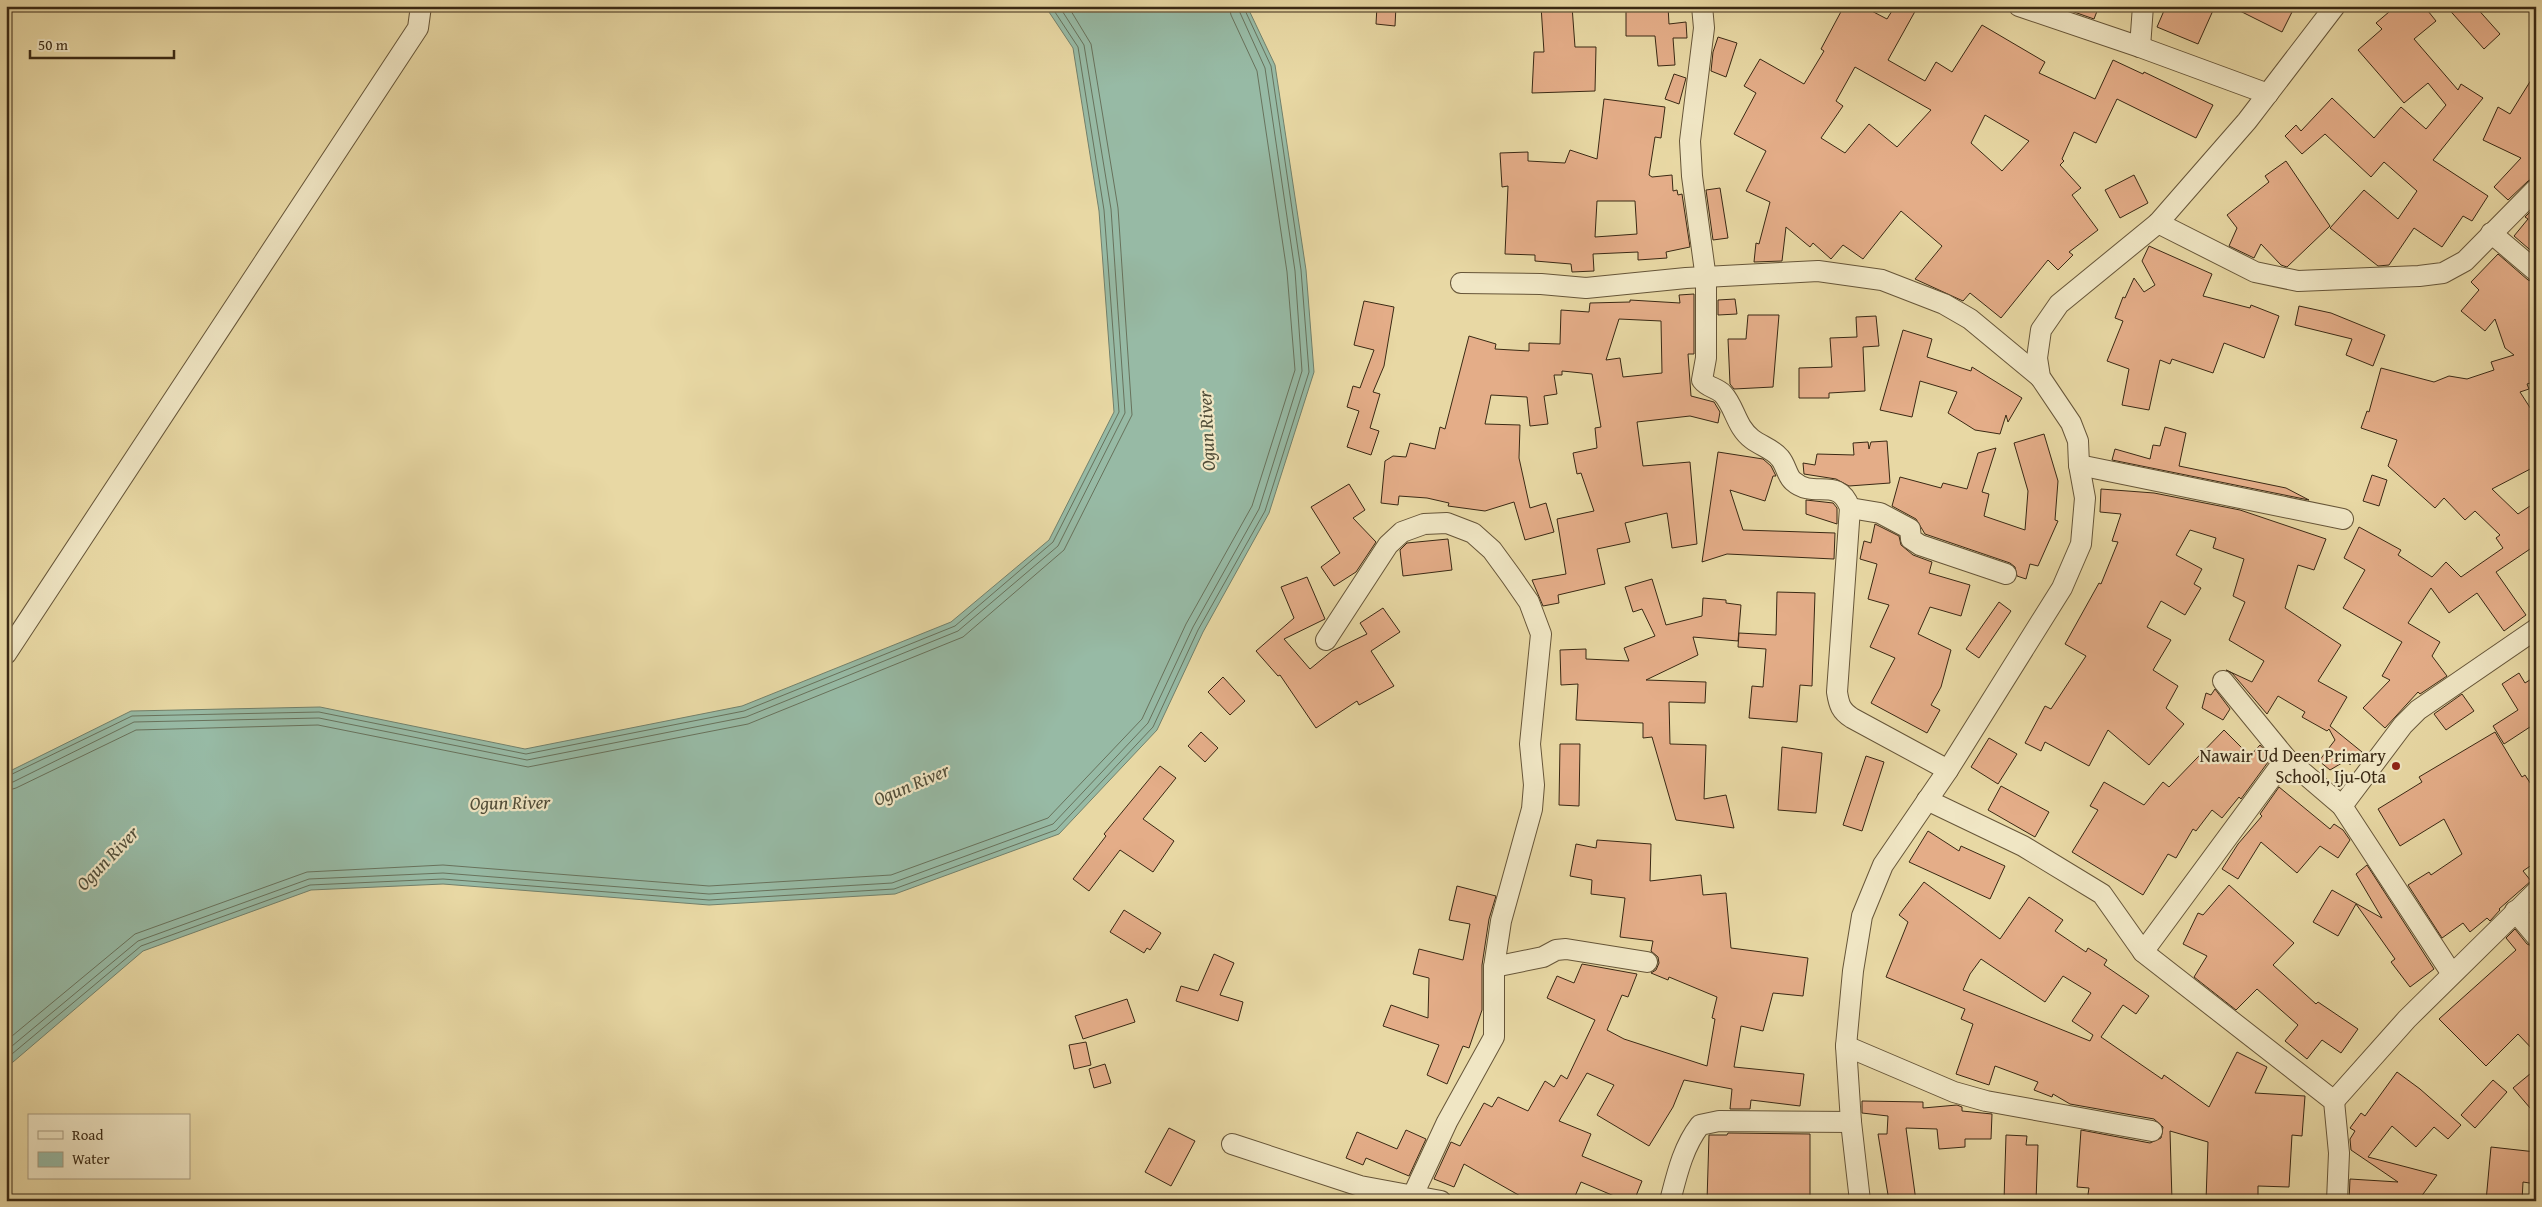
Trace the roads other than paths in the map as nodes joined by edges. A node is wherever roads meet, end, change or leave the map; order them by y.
1 (421, 6) edge
2 (1702, 6) edge
3 (2019, 6) edge
4 (2143, 6) edge
5 (2335, 6) edge
6 (2140, 47) junction
7 (2268, 94) junction
8 (2536, 189) edge
9 (2158, 223) junction
10 (2491, 233) junction
11 (2536, 271) edge
12 (1706, 279) junction
13 (1461, 283) dead end
14 (2040, 377) junction
15 (2079, 466) junction
16 (1850, 508) junction
17 (2343, 519) dead end
18 (2006, 574) dead end
19 (2536, 629) edge
20 (1326, 640) dead end
21 (6, 654) edge
22 (2223, 681) dead end
23 (2286, 758) junction
24 (1948, 770) junction
25 (1927, 800) junction
26 (2342, 806) junction
27 (2536, 892) edge
28 (2515, 911) junction
29 (2536, 936) edge
30 (2143, 952) junction
31 (1647, 962) dead end
32 (1494, 967) junction
33 (2452, 974) junction
34 (1846, 1046) junction
35 (2334, 1102) junction
36 (1851, 1122) junction
37 (2152, 1131) dead end
38 (1232, 1144) dead end
39 (1413, 1195) junction
40 (1442, 1201) edge
41 (1670, 1201) edge
42 (1860, 1201) edge
43 (2337, 1201) edge

1 - 21 street
2 - 12 street
3 - 6 street
4 - 6 street
5 - 7 street
6 - 7 street
7 - 9 street
8 - 10 street
9 - 10 street
9 - 14 street
10 - 11 street
12 - 13 street
12 - 14 street
12 - 16 street
14 - 15 street
15 - 17 street
15 - 24 street
16 - 18 street
16 - 24 street
19 - 26 street
20 - 32 street
22 - 23 street
23 - 26 street
23 - 30 street
24 - 25 street
25 - 30 street
25 - 34 street
26 - 33 street
27 - 28 street
28 - 29 street
28 - 33 street
30 - 35 street
31 - 32 street
32 - 39 street
33 - 35 street
34 - 36 street
34 - 37 street
35 - 43 street
36 - 41 street
36 - 42 street
38 - 39 street
39 - 40 street

